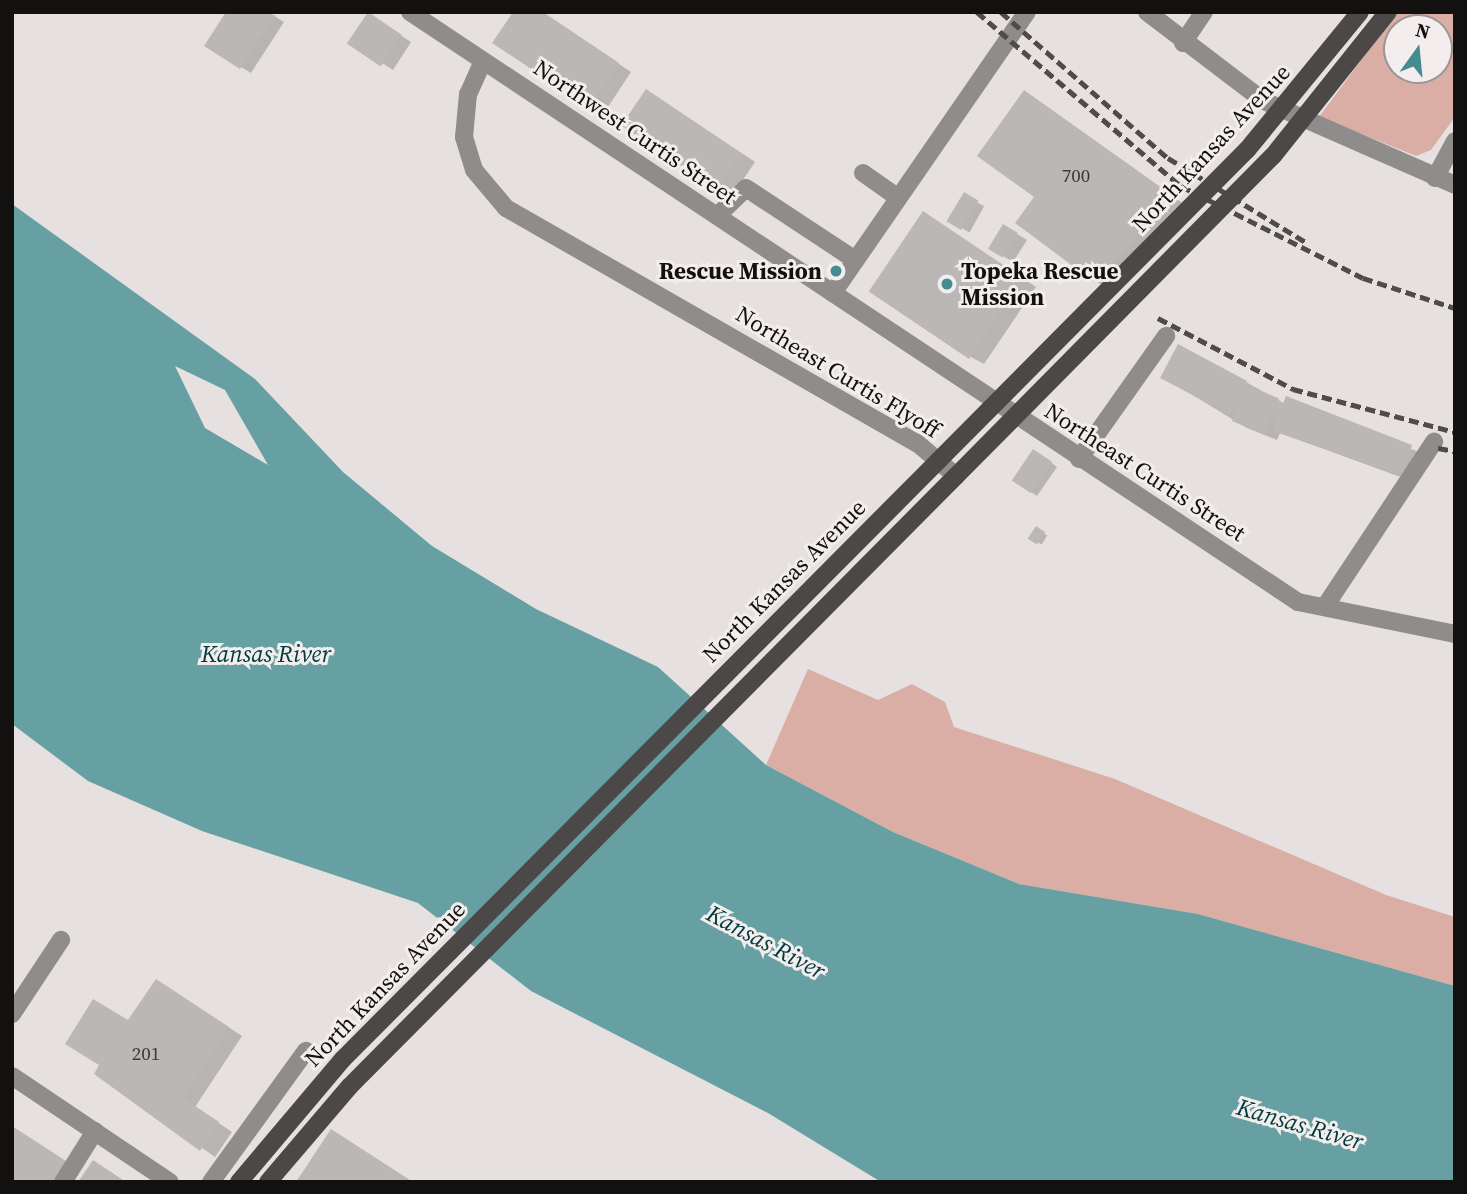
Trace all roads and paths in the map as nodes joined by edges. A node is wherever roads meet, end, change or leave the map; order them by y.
1 (410, 12) edge
2 (1027, 12) edge
3 (1147, 12) edge
4 (1204, 12) edge
5 (1360, 12) edge
6 (1388, 12) edge
7 (1183, 43) junction
8 (483, 61) junction
9 (1455, 141) edge
10 (863, 173) dead end
11 (1435, 178) junction
12 (1455, 185) edge
13 (897, 197) junction
14 (717, 216) junction
15 (855, 260) junction
16 (833, 293) junction
17 (1166, 336) dead end
18 (1434, 442) dead end
19 (1079, 459) junction
20 (938, 461) junction
21 (956, 476) junction
22 (1326, 605) junction
23 (1455, 634) edge
24 (61, 940) dead end
25 (12, 1014) edge
26 (306, 1051) dead end
27 (12, 1076) edge
28 (95, 1131) junction
29 (63, 1182) edge
30 (170, 1182) edge
31 (211, 1182) edge
32 (239, 1182) edge
33 (268, 1182) edge

1 - 8 street, Northwest Curtis Street
2 - 13 street
3 - 7 street
4 - 7 street
5 - 20 main road, North Kansas Avenue, bridge
6 - 21 main road, North Kansas Avenue, bridge
7 - 11 street
8 - 14 street, Northwest Curtis Street
8 - 20 street, Northeast Curtis Flyoff
9 - 11 street
10 - 13 street
11 - 12 street
13 - 15 street
14 - 15 street
14 - 16 street, Northwest Curtis Street
15 - 16 street
16 - 19 street, Northeast Curtis Street
17 - 19 street
18 - 22 street
19 - 22 street, Northeast Curtis Street
20 - 21 street, Northeast Curtis Flyoff
20 - 32 main road, North Kansas Avenue
21 - 33 main road, North Kansas Avenue
22 - 23 street, Northeast Curtis Street
24 - 25 street
26 - 31 street, North Kansas Avenue
27 - 28 street
28 - 29 street
28 - 30 street

